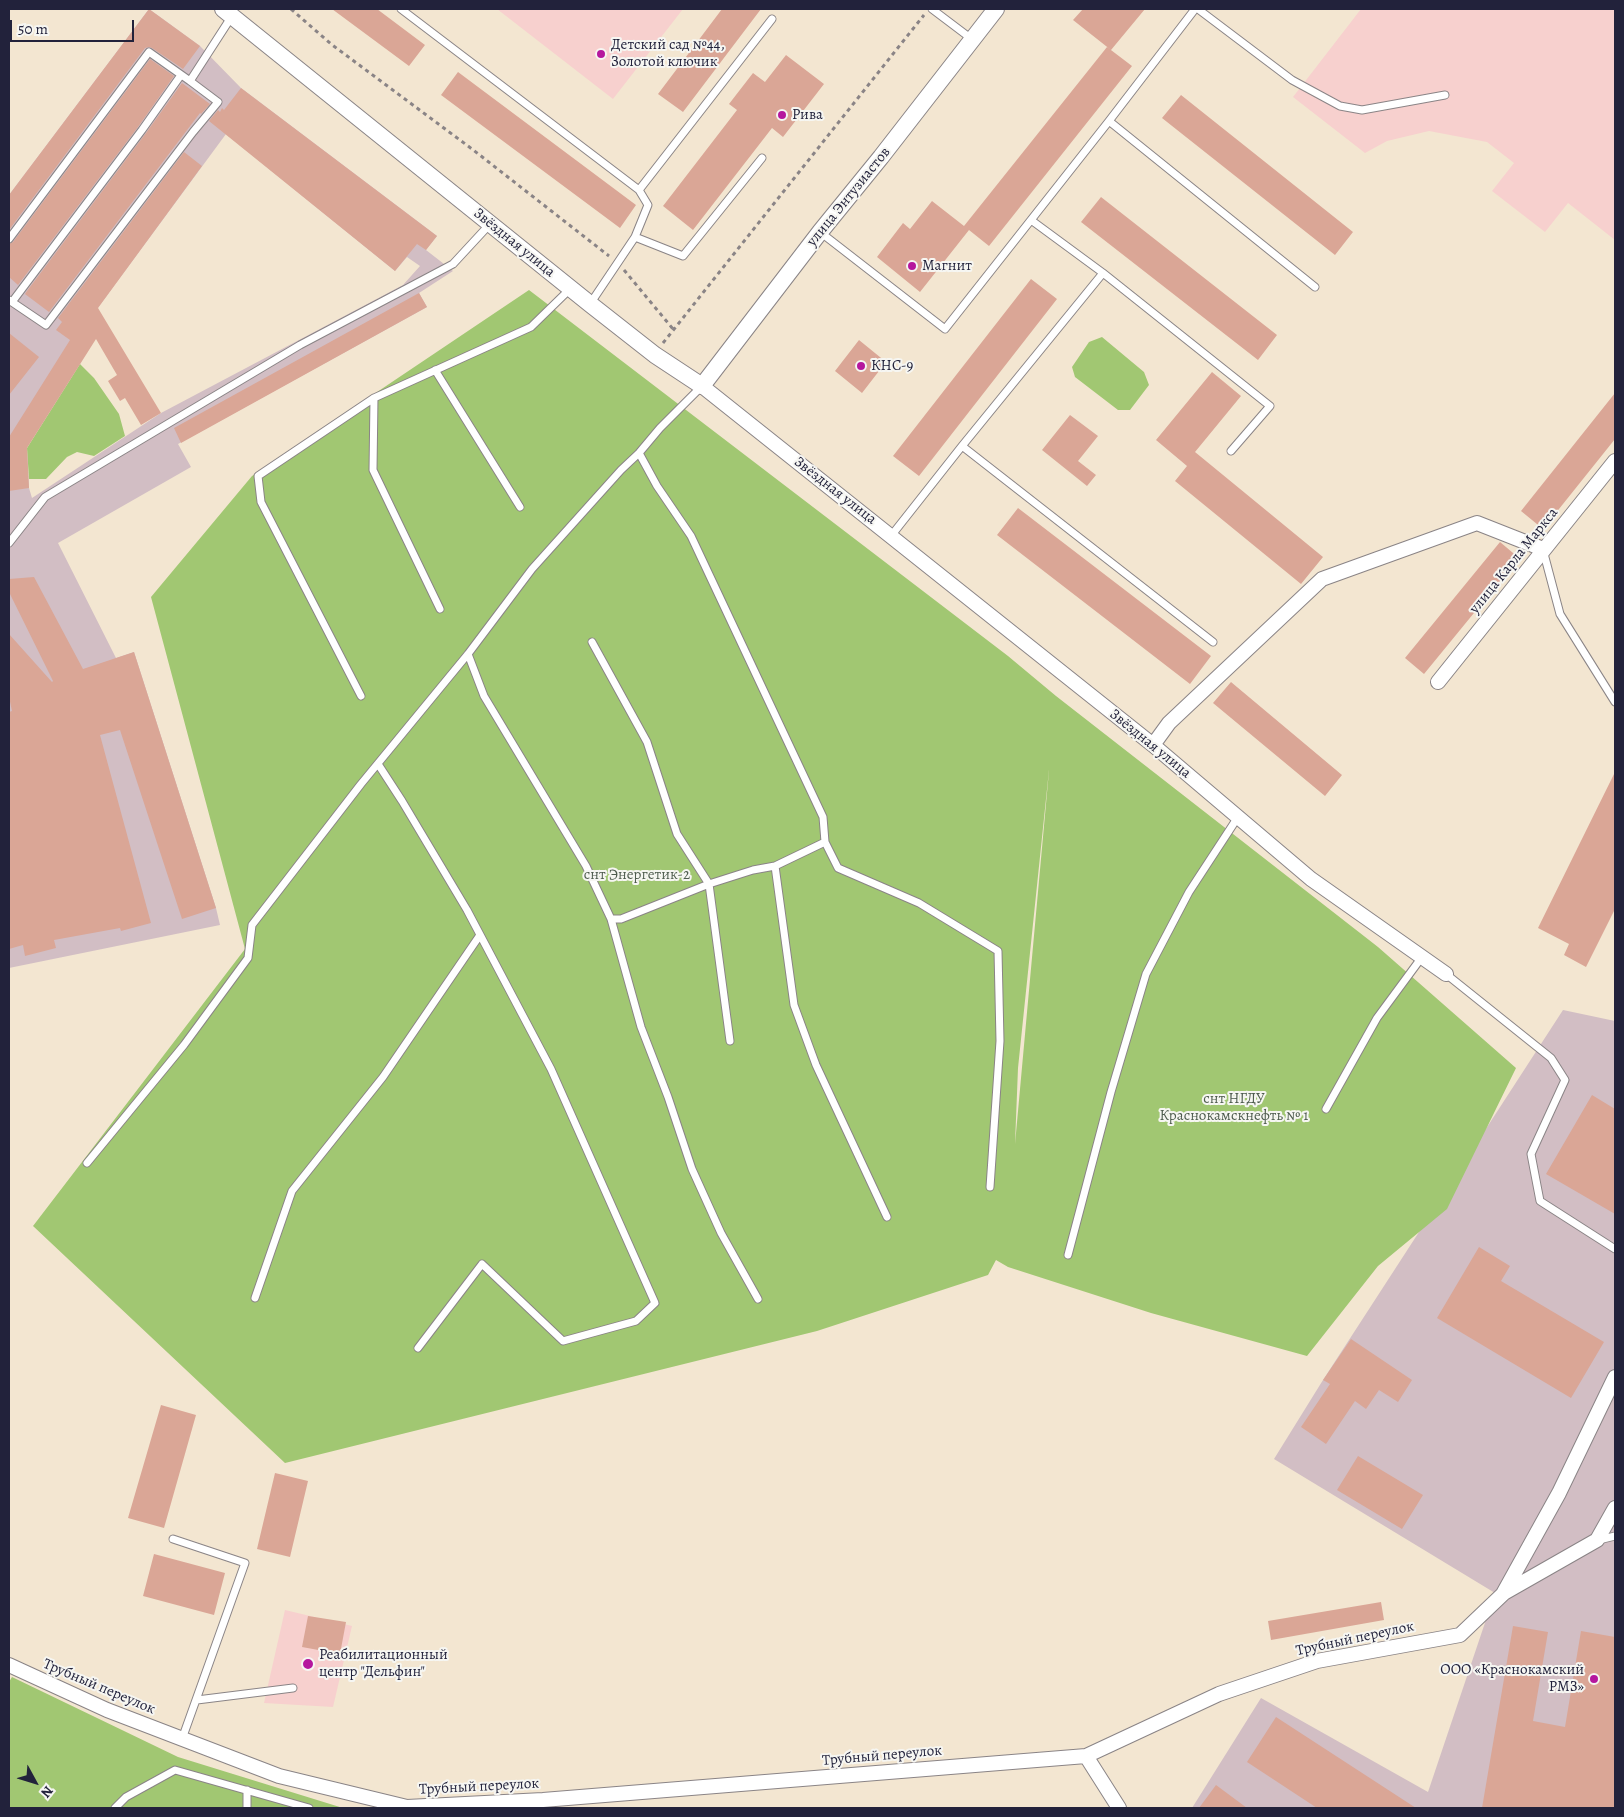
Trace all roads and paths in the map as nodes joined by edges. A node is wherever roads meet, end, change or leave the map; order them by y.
1 (291, 9) edge
2 (401, 9) edge
3 (930, 9) edge
4 (996, 9) edge
5 (1196, 9) edge
6 (227, 12) edge
7 (772, 19) dead end
8 (973, 40) junction
9 (181, 75) junction
10 (190, 81) junction
11 (1444, 95) dead end
12 (1109, 121) junction
13 (762, 158) dead end
14 (639, 190) junction
15 (1031, 220) junction
16 (490, 224) junction
17 (820, 232) junction
18 (635, 237) junction
19 (9, 239) edge
20 (618, 263) junction
21 (1103, 273) junction
22 (1315, 287) dead end
23 (570, 289) junction
24 (10, 301) edge
25 (590, 304) junction
26 (673, 329) junction
27 (654, 355) junction
28 (435, 370) junction
29 (702, 386) junction
30 (374, 398) junction
31 (962, 446) junction
32 (1231, 451) dead end
33 (639, 453) junction
34 (1615, 461) edge
35 (520, 507) dead end
36 (891, 536) junction
37 (9, 543) edge
38 (1543, 549) junction
39 (440, 609) dead end
40 (592, 642) dead end
41 (1213, 642) dead end
42 (468, 654) junction
43 (1438, 682) dead end
44 (361, 696) dead end
45 (1615, 702) edge
46 (1152, 745) junction
47 (378, 764) junction
48 (1238, 817) junction
49 (825, 842) junction
50 (775, 866) junction
51 (709, 884) junction
52 (612, 919) junction
53 (480, 935) junction
54 (1422, 957) junction
55 (1446, 974) joint
56 (730, 1041) dead end
57 (1326, 1109) dead end
58 (87, 1163) dead end
59 (990, 1187) dead end
60 (887, 1217) dead end
61 (1615, 1249) edge
62 (1068, 1255) dead end
63 (255, 1298) dead end
64 (758, 1299) dead end
65 (418, 1348) dead end
66 (1615, 1377) edge
67 (1615, 1508) edge
68 (1615, 1536) edge
69 (174, 1538) dead end
70 (1597, 1540) junction
71 (1503, 1594) junction
72 (9, 1665) edge
73 (293, 1688) dead end
74 (198, 1700) junction
75 (182, 1740) junction
76 (1086, 1756) junction
77 (247, 1790) junction
78 (603, 1802) edge
79 (115, 1808) edge
80 (247, 1808) edge
81 (308, 1808) edge
82 (1119, 1808) edge

1 - 20 path
2 - 14 lane
3 - 8 lane
3 - 26 path
4 - 8 street, улица Энтузиастов
5 - 11 lane
5 - 12 lane
6 - 10 lane
6 - 16 street, Звёздная улица
7 - 14 lane
8 - 17 street, улица Энтузиастов
9 - 10 lane
9 - 19 lane
9 - 24 lane
10 - 24 lane
12 - 15 lane
12 - 22 lane
13 - 18 lane
14 - 18 lane
15 - 17 lane
15 - 21 lane
16 - 23 street, Звёздная улица
16 - 37 lane
17 - 29 street, улица Энтузиастов
18 - 20 lane
20 - 25 lane
20 - 26 path
21 - 31 lane
21 - 32 lane
23 - 25 street, Звёздная улица
23 - 28 lane
25 - 27 street, Звёздная улица
26 - 27 path
27 - 29 street, Звёздная улица
28 - 30 lane
28 - 35 lane
29 - 33 lane
29 - 36 street, Звёздная улица
30 - 39 lane
30 - 44 lane
31 - 36 lane
31 - 41 lane
33 - 42 lane
33 - 49 lane
34 - 38 street, улица Карла Маркса
36 - 46 street, Звёздная улица
38 - 43 street, улица Карла Маркса
38 - 45 lane
38 - 46 street
40 - 51 lane
42 - 47 lane
42 - 52 lane
46 - 48 street, Звёздная улица
47 - 53 lane
47 - 58 lane
48 - 54 street, Звёздная улица
48 - 62 lane
49 - 50 lane
49 - 59 lane
50 - 51 lane
50 - 60 lane
51 - 52 lane
51 - 56 lane
52 - 64 lane
53 - 63 lane
53 - 65 lane
54 - 55 street, Звёздная улица
54 - 57 lane
55 - 61 lane
66 - 71 street, Трубный переулок
67 - 70 street
68 - 70 lane
69 - 74 lane
70 - 71 street
71 - 76 street, Трубный переулок
72 - 75 street, Трубный переулок
73 - 74 lane
74 - 75 lane
75 - 78 street, Трубный переулок
76 - 78 street, Трубный переулок
76 - 82 street
77 - 79 lane
77 - 80 lane
77 - 81 lane

